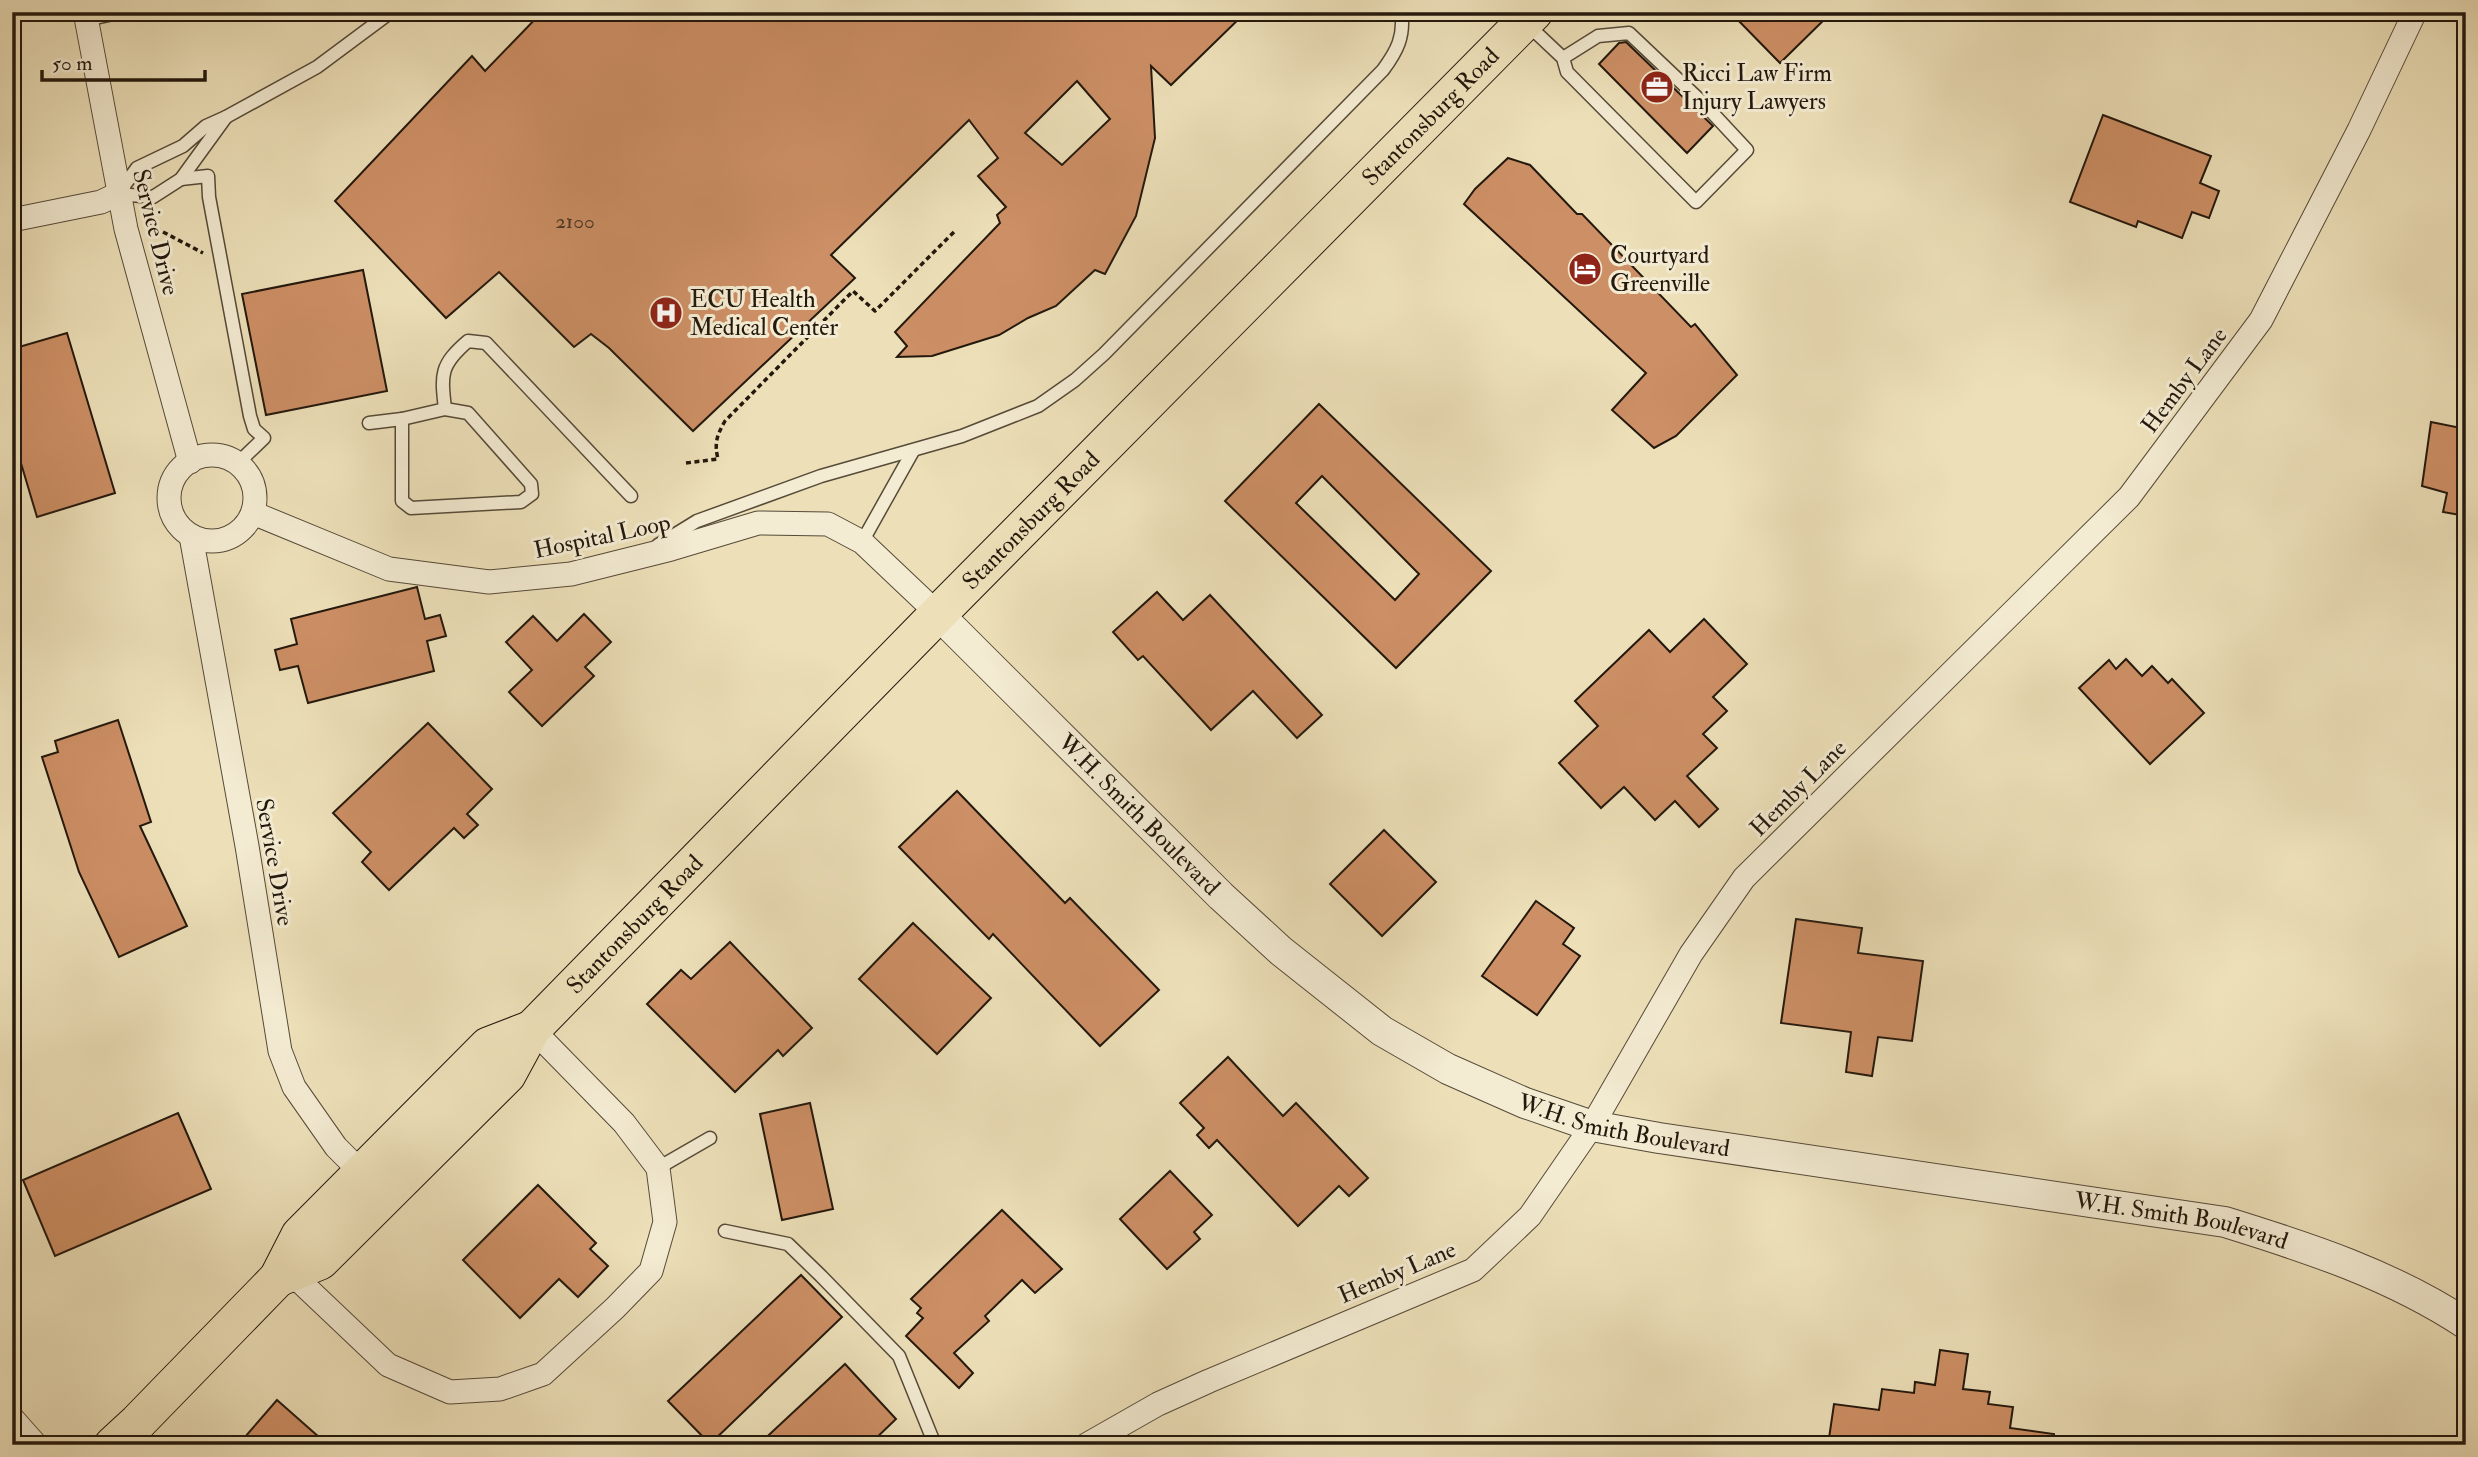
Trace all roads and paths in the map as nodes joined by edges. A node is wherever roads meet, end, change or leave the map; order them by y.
1 (122, 12) edge
2 (391, 12) edge
3 (1401, 12) edge
4 (2414, 12) edge
5 (86, 16) edge
6 (1530, 17) edge
7 (1563, 58) junction
8 (226, 117) junction
9 (181, 178) junction
10 (118, 194) junction
11 (156, 215) dead end
12 (12, 220) edge
13 (955, 232) dead end
14 (212, 258) dead end
15 (445, 409) junction
16 (402, 419) junction
17 (369, 423) dead end
18 (913, 451) junction
19 (190, 462) junction
20 (238, 463) junction
21 (686, 463) dead end
22 (631, 496) dead end
23 (253, 513) junction
24 (191, 536) junction
25 (862, 542) junction
26 (637, 558) junction
27 (938, 614) junction
28 (532, 1030) junction
29 (1592, 1126) junction
30 (710, 1138) dead end
31 (658, 1168) junction
32 (362, 1173) junction
33 (725, 1231) dead end
34 (284, 1275) junction
35 (2466, 1324) edge
36 (12, 1418) edge
37 (36, 1445) edge
38 (113, 1445) edge
39 (935, 1445) edge
40 (1087, 1445) edge

1 - 5 lane
2 - 8 lane
3 - 18 lane
4 - 29 street, Hemby Lane
5 - 10 street, Service Drive
6 - 7 lane
6 - 27 main road, Stantonsburg Road
7 - 7 lane
8 - 9 lane
8 - 10 lane
9 - 10 lane
9 - 20 lane
10 - 12 street
10 - 19 street, Service Drive
11 - 14 path
13 - 21 path
15 - 16 lane
15 - 16 lane
15 - 22 lane
16 - 17 lane
18 - 25 lane
18 - 26 lane
19 - 20 street
19 - 24 street
20 - 23 street
23 - 24 street
23 - 26 street, Hospital Loop
24 - 32 street, Service Drive
25 - 26 street, Hospital Loop
25 - 27 street, Hospital Loop
27 - 28 main road, Stantonsburg Road
27 - 29 street, W.H. Smith Boulevard
28 - 31 street
28 - 32 main road, Stantonsburg Road
28 - 34 main road, Stantonsburg Road
29 - 35 street, W.H. Smith Boulevard
29 - 40 street, Hemby Lane
30 - 31 lane
31 - 34 street
32 - 34 main road, Stantonsburg Road
33 - 39 lane
34 - 38 main road, Stantonsburg Road
36 - 37 street

